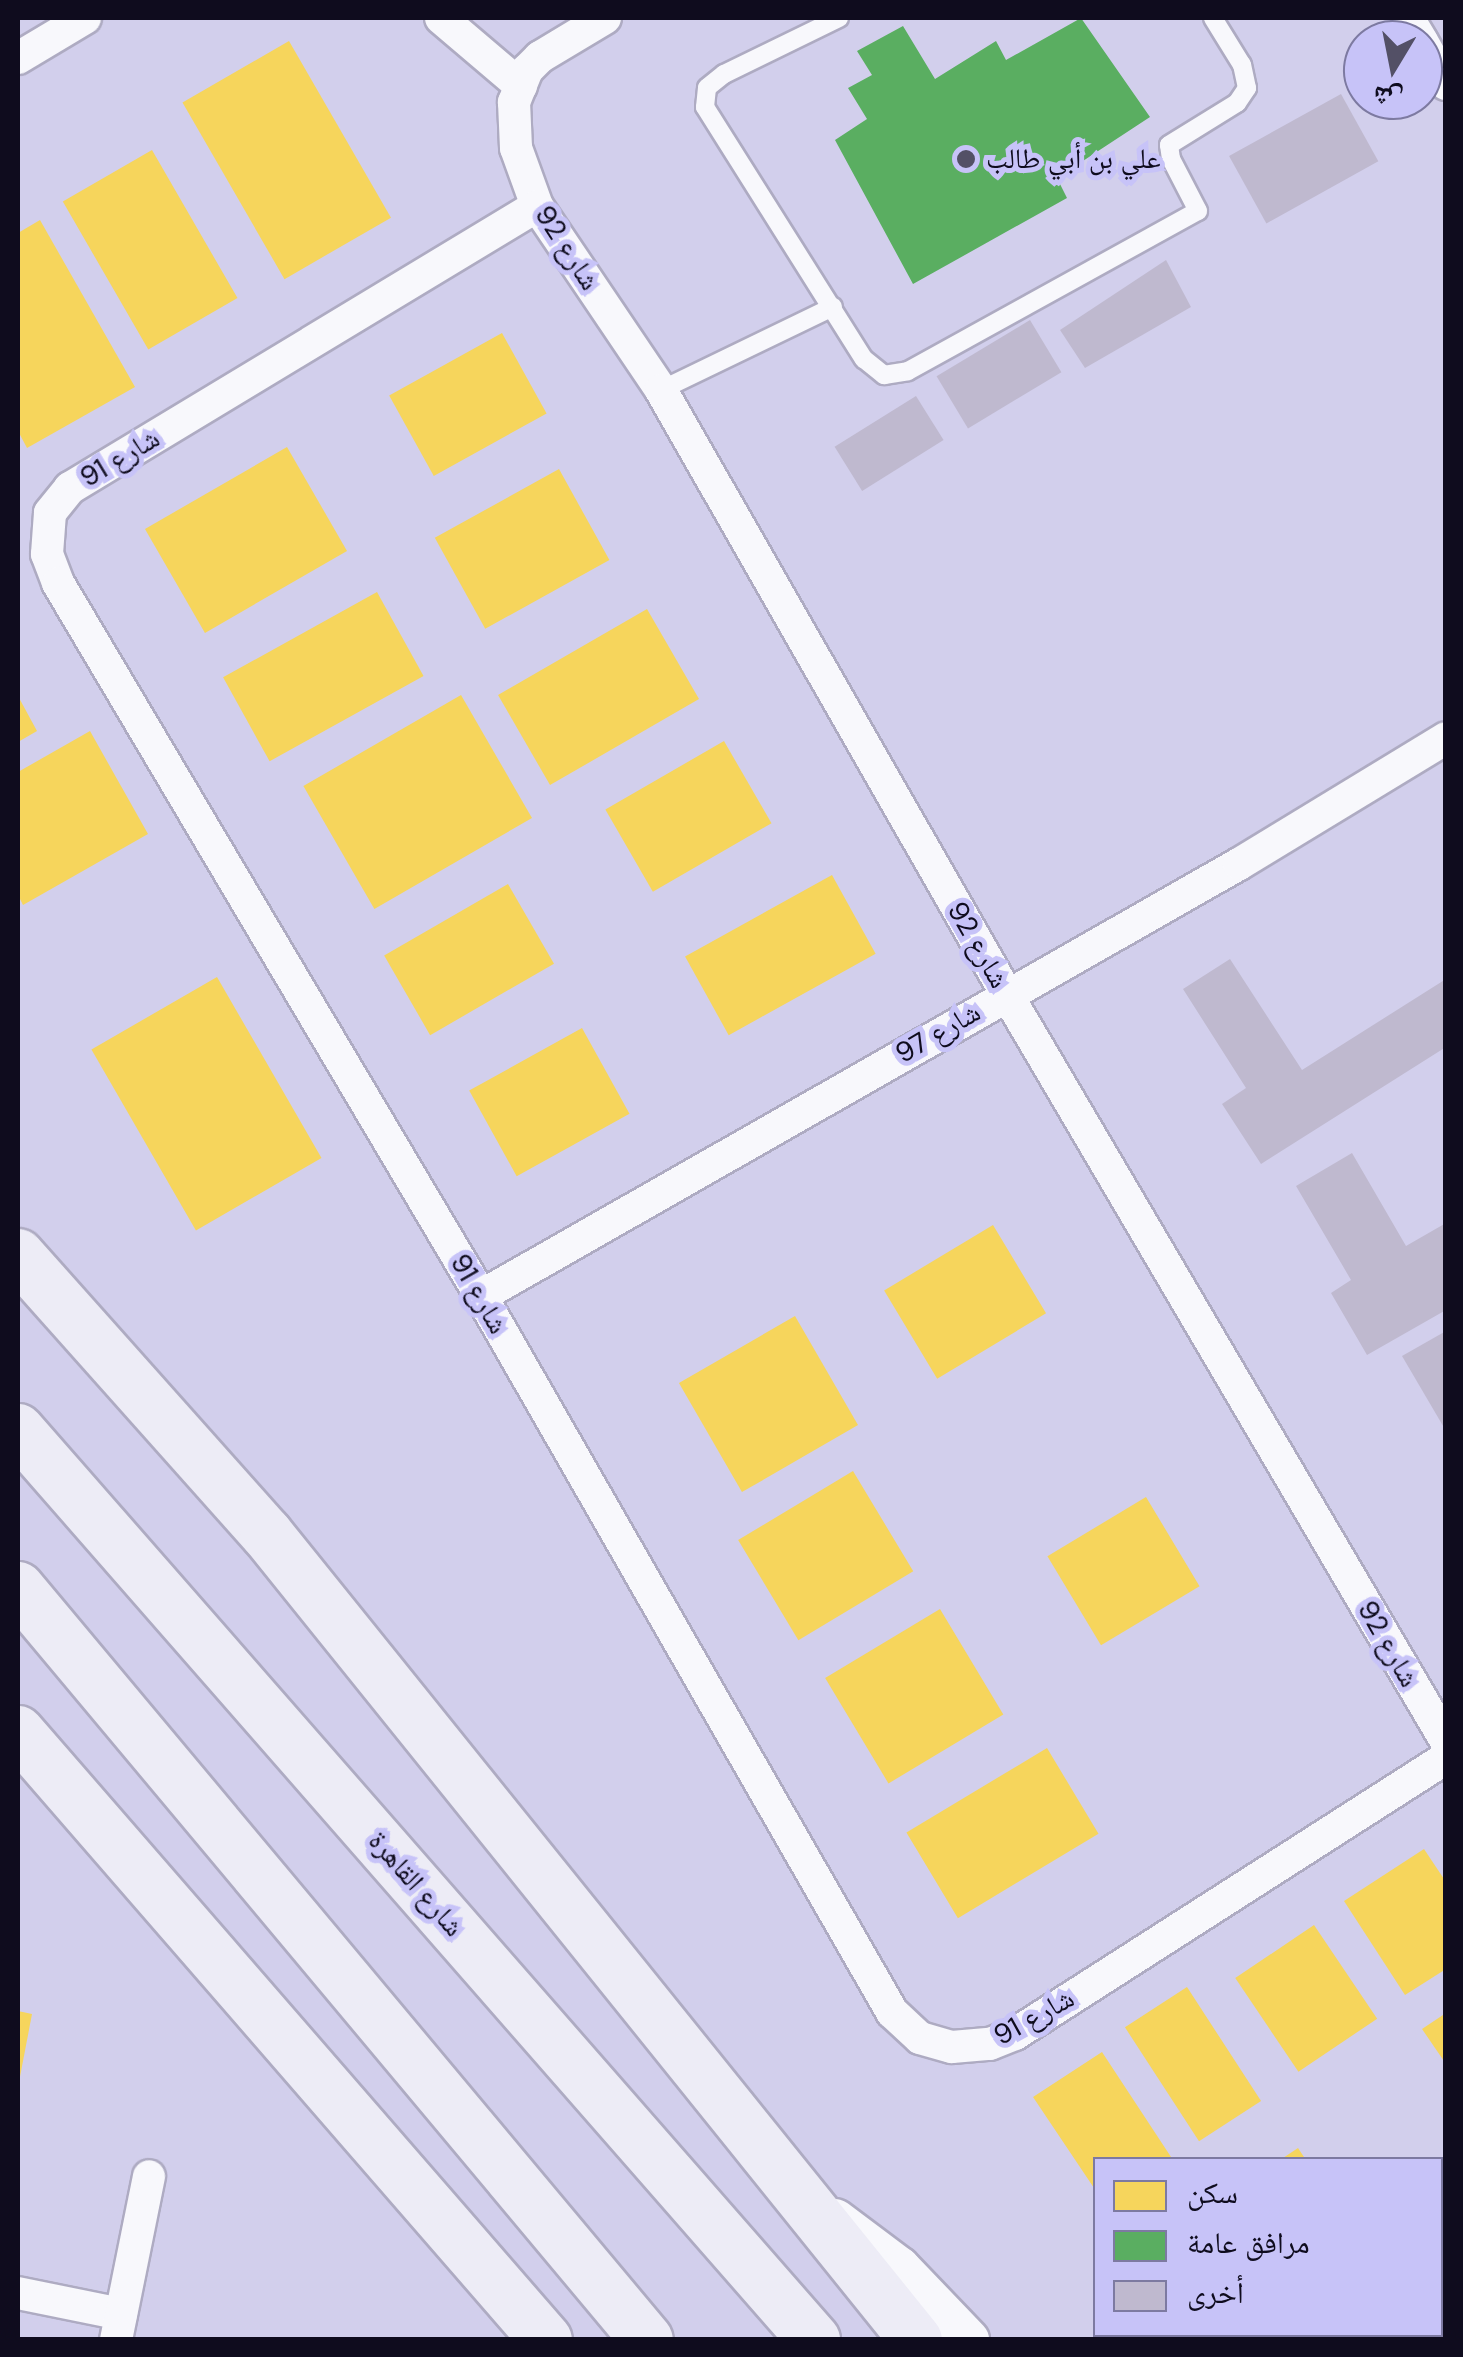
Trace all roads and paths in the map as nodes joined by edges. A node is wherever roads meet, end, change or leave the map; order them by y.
1 (85, 18) edge
2 (441, 18) edge
3 (605, 18) edge
4 (840, 18) edge
5 (1213, 18) edge
6 (18, 58) edge
7 (521, 86) junction
8 (537, 206) junction
9 (834, 307) junction
10 (661, 390) junction
11 (1446, 738) edge
12 (1006, 994) junction
13 (18, 1256) edge
14 (481, 1296) junction
15 (18, 1430) edge
16 (18, 1588) edge
17 (18, 1732) edge
18 (1446, 1741) edge
19 (1446, 1758) edge
20 (148, 2176) dead end
21 (811, 2205) junction
22 (18, 2293) edge
23 (119, 2327) edge
24 (546, 2340) edge
25 (647, 2340) edge
26 (814, 2340) edge
27 (916, 2340) edge
28 (968, 2340) edge

1 - 6 street
2 - 7 street
3 - 7 street
4 - 9 lane
5 - 9 lane
7 - 8 street, شارع 92
8 - 10 street, شارع 92
8 - 14 street, شارع 91
9 - 10 lane
10 - 12 street, شارع 92
11 - 12 street, شارع 97
12 - 14 street, شارع 97
12 - 18 street, شارع 92
13 - 21 main road
14 - 19 street, شارع 91
15 - 26 main road, شارع القاهرة
16 - 25 main road
17 - 24 main road
20 - 23 street
21 - 27 main road
21 - 28 street
22 - 23 street

